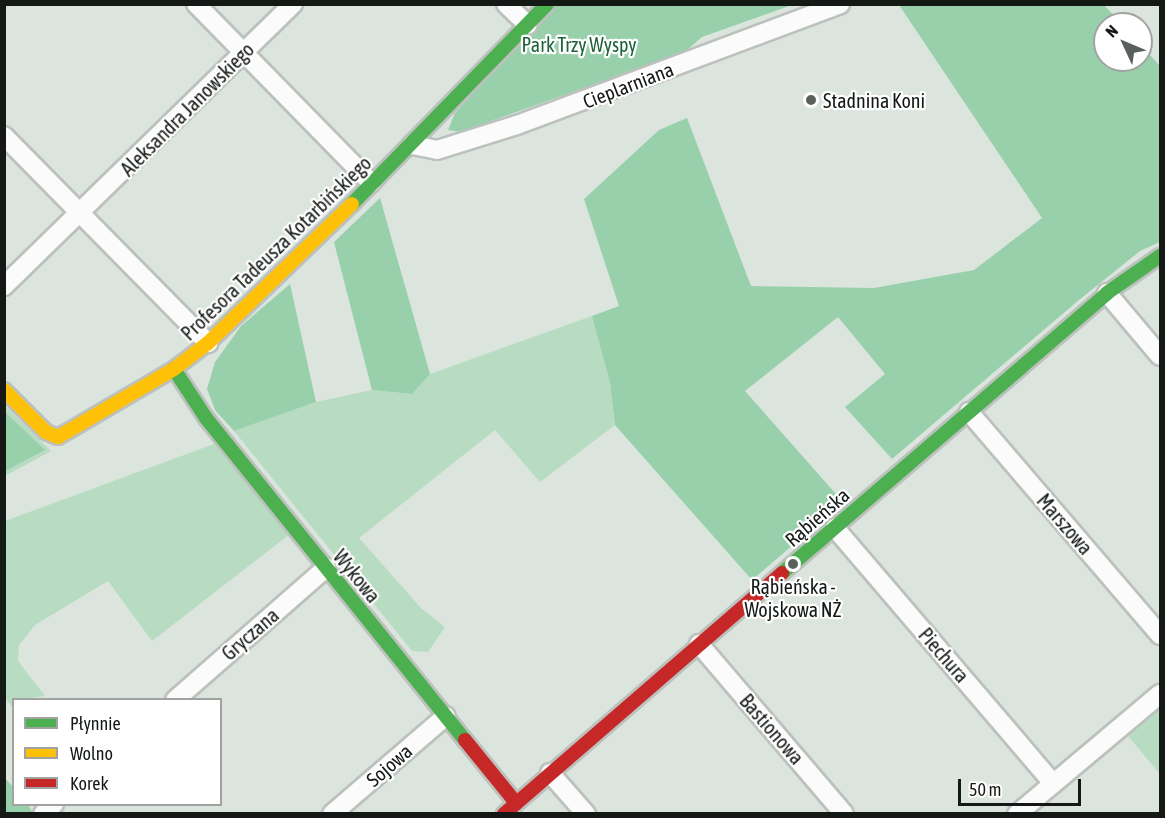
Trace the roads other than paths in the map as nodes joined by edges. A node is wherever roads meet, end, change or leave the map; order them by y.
1 (196, 4) edge
2 (293, 4) edge
3 (506, 4) edge
4 (547, 4) edge
5 (840, 4) edge
6 (528, 25) junction
7 (243, 52) junction
8 (4, 136) edge
9 (412, 145) junction
10 (371, 183) junction
11 (81, 214) junction
12 (1161, 256) edge
13 (4, 286) edge
14 (1107, 293) junction
15 (208, 343) junction
16 (1161, 356) edge
17 (174, 369) junction
18 (4, 390) edge
19 (969, 412) junction
20 (835, 528) junction
21 (326, 568) junction
22 (1161, 635) edge
23 (699, 645) junction
24 (1161, 694) edge
25 (176, 698) edge
26 (446, 716) junction
27 (550, 773) junction
28 (1053, 783) junction
29 (516, 803) junction
30 (332, 813) edge
31 (504, 813) edge
32 (586, 813) edge
33 (844, 813) edge
34 (1017, 813) edge

1 - 7 street
2 - 7 street, Aleksandra Janowskiego
3 - 6 street
4 - 6 street, Profesora Tadeusza Kotarbińskiego
5 - 9 street, Cieplarniana
6 - 9 street, Profesora Tadeusza Kotarbińskiego
7 - 10 street
7 - 11 street, Aleksandra Janowskiego
8 - 11 street
9 - 10 street, Profesora Tadeusza Kotarbińskiego
10 - 15 street, Profesora Tadeusza Kotarbińskiego
11 - 13 street, Aleksandra Janowskiego
11 - 15 street
12 - 14 street, Rąbieńska
14 - 16 street
14 - 19 street, Rąbieńska
15 - 17 street, Profesora Tadeusza Kotarbińskiego
17 - 18 street, Profesora Tadeusza Kotarbińskiego
17 - 21 street, Wykowa
19 - 20 street, Rąbieńska
19 - 22 street, Marszowa
20 - 23 street, Rąbieńska
20 - 28 street, Piechura
21 - 25 street, Gryczana
21 - 26 street, Wykowa
23 - 27 street, Rąbieńska
23 - 33 street, Bastionowa
24 - 28 street
26 - 29 street, Wykowa
26 - 30 street, Sojowa
27 - 29 street, Rąbieńska
27 - 32 street
28 - 34 street
29 - 31 street, Rąbieńska

